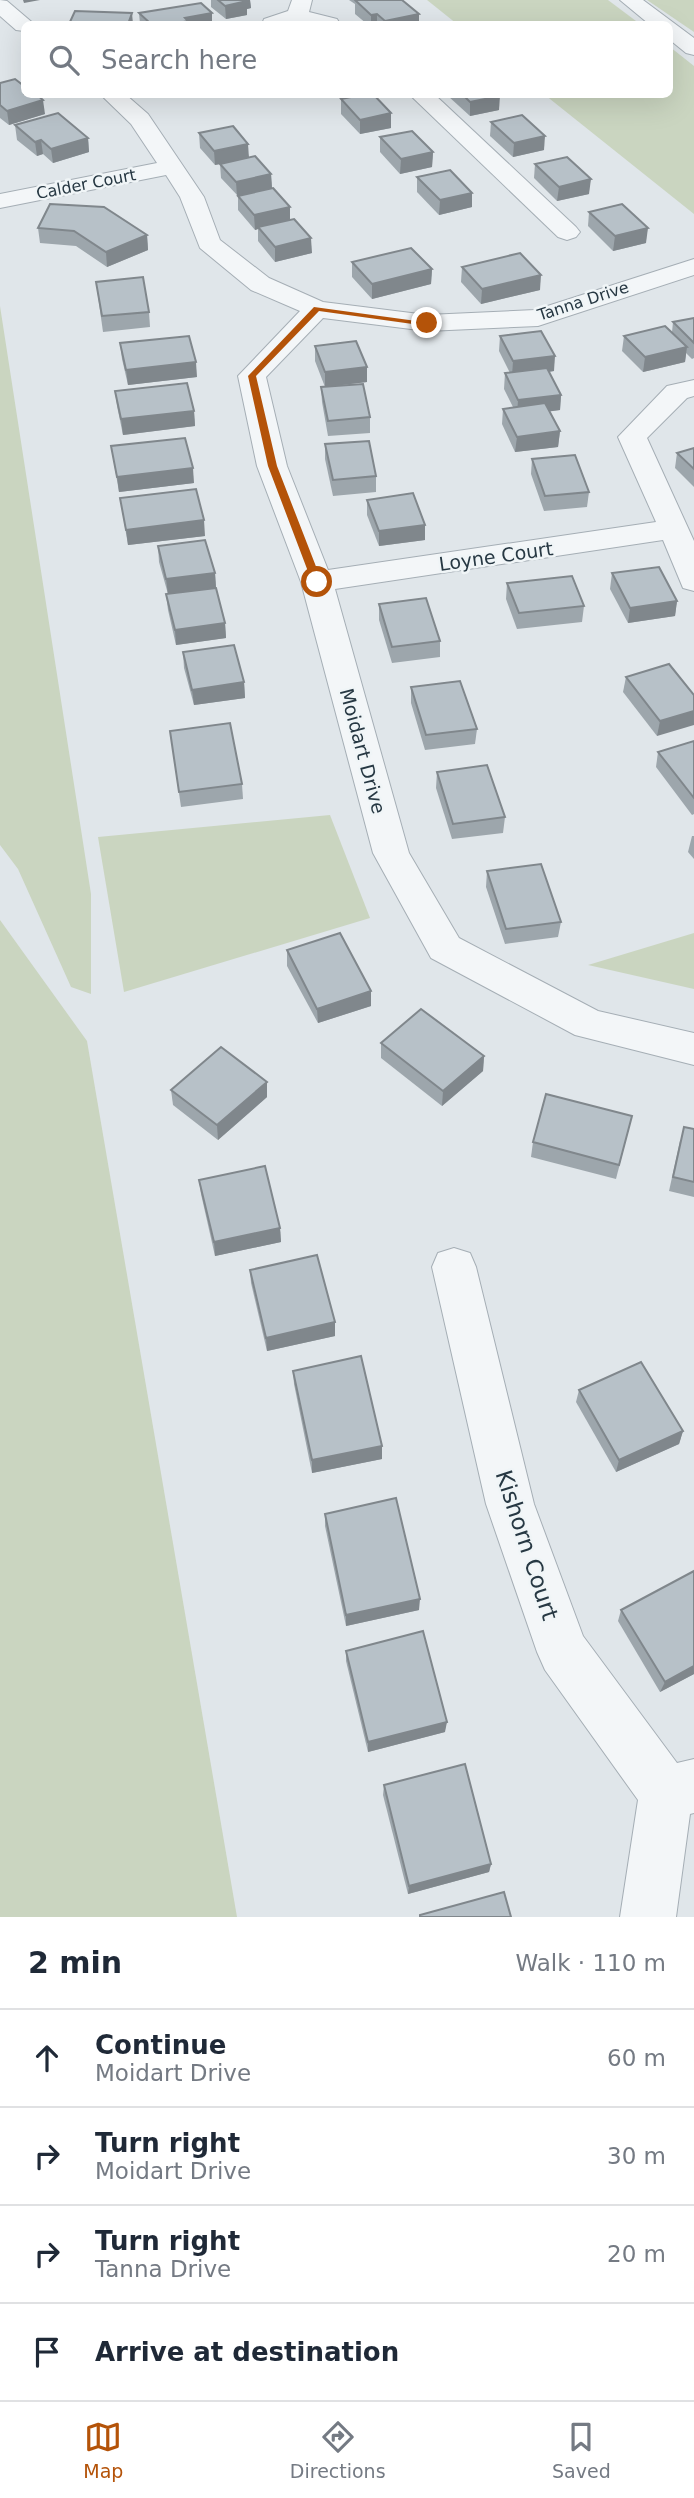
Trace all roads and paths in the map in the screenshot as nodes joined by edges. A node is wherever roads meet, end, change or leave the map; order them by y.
1 (630, 0) edge
2 (0, 5) edge
3 (299, 7) edge
4 (277, 21) edge
5 (325, 21) edge
6 (658, 21) edge
7 (21, 22) edge
8 (673, 32) edge
9 (694, 48) edge
10 (116, 98) edge
11 (424, 98) edge
12 (173, 167) junction
13 (0, 201) edge
14 (567, 232) dead end
15 (694, 267) edge
16 (317, 309) junction
17 (694, 388) edge
18 (674, 529) junction
19 (694, 581) edge
20 (317, 582) junction
21 (694, 1049) edge
22 (454, 1267) dead end
23 (680, 1789) edge
24 (648, 1917) edge

1 - 6 street
2 - 7 street
3 - 4 street
3 - 5 street
8 - 9 street
10 - 12 street, Tanna Drive
11 - 14 street
12 - 13 street, Calder Court
12 - 16 street, Tanna Drive
15 - 16 street, Tanna Drive
16 - 20 street, Moidart Drive
17 - 18 street
18 - 19 street
18 - 20 street, Loyne Court
20 - 21 street, Moidart Drive
22 - 23 street, Kishorn Court
23 - 24 street, Kishorn Court

